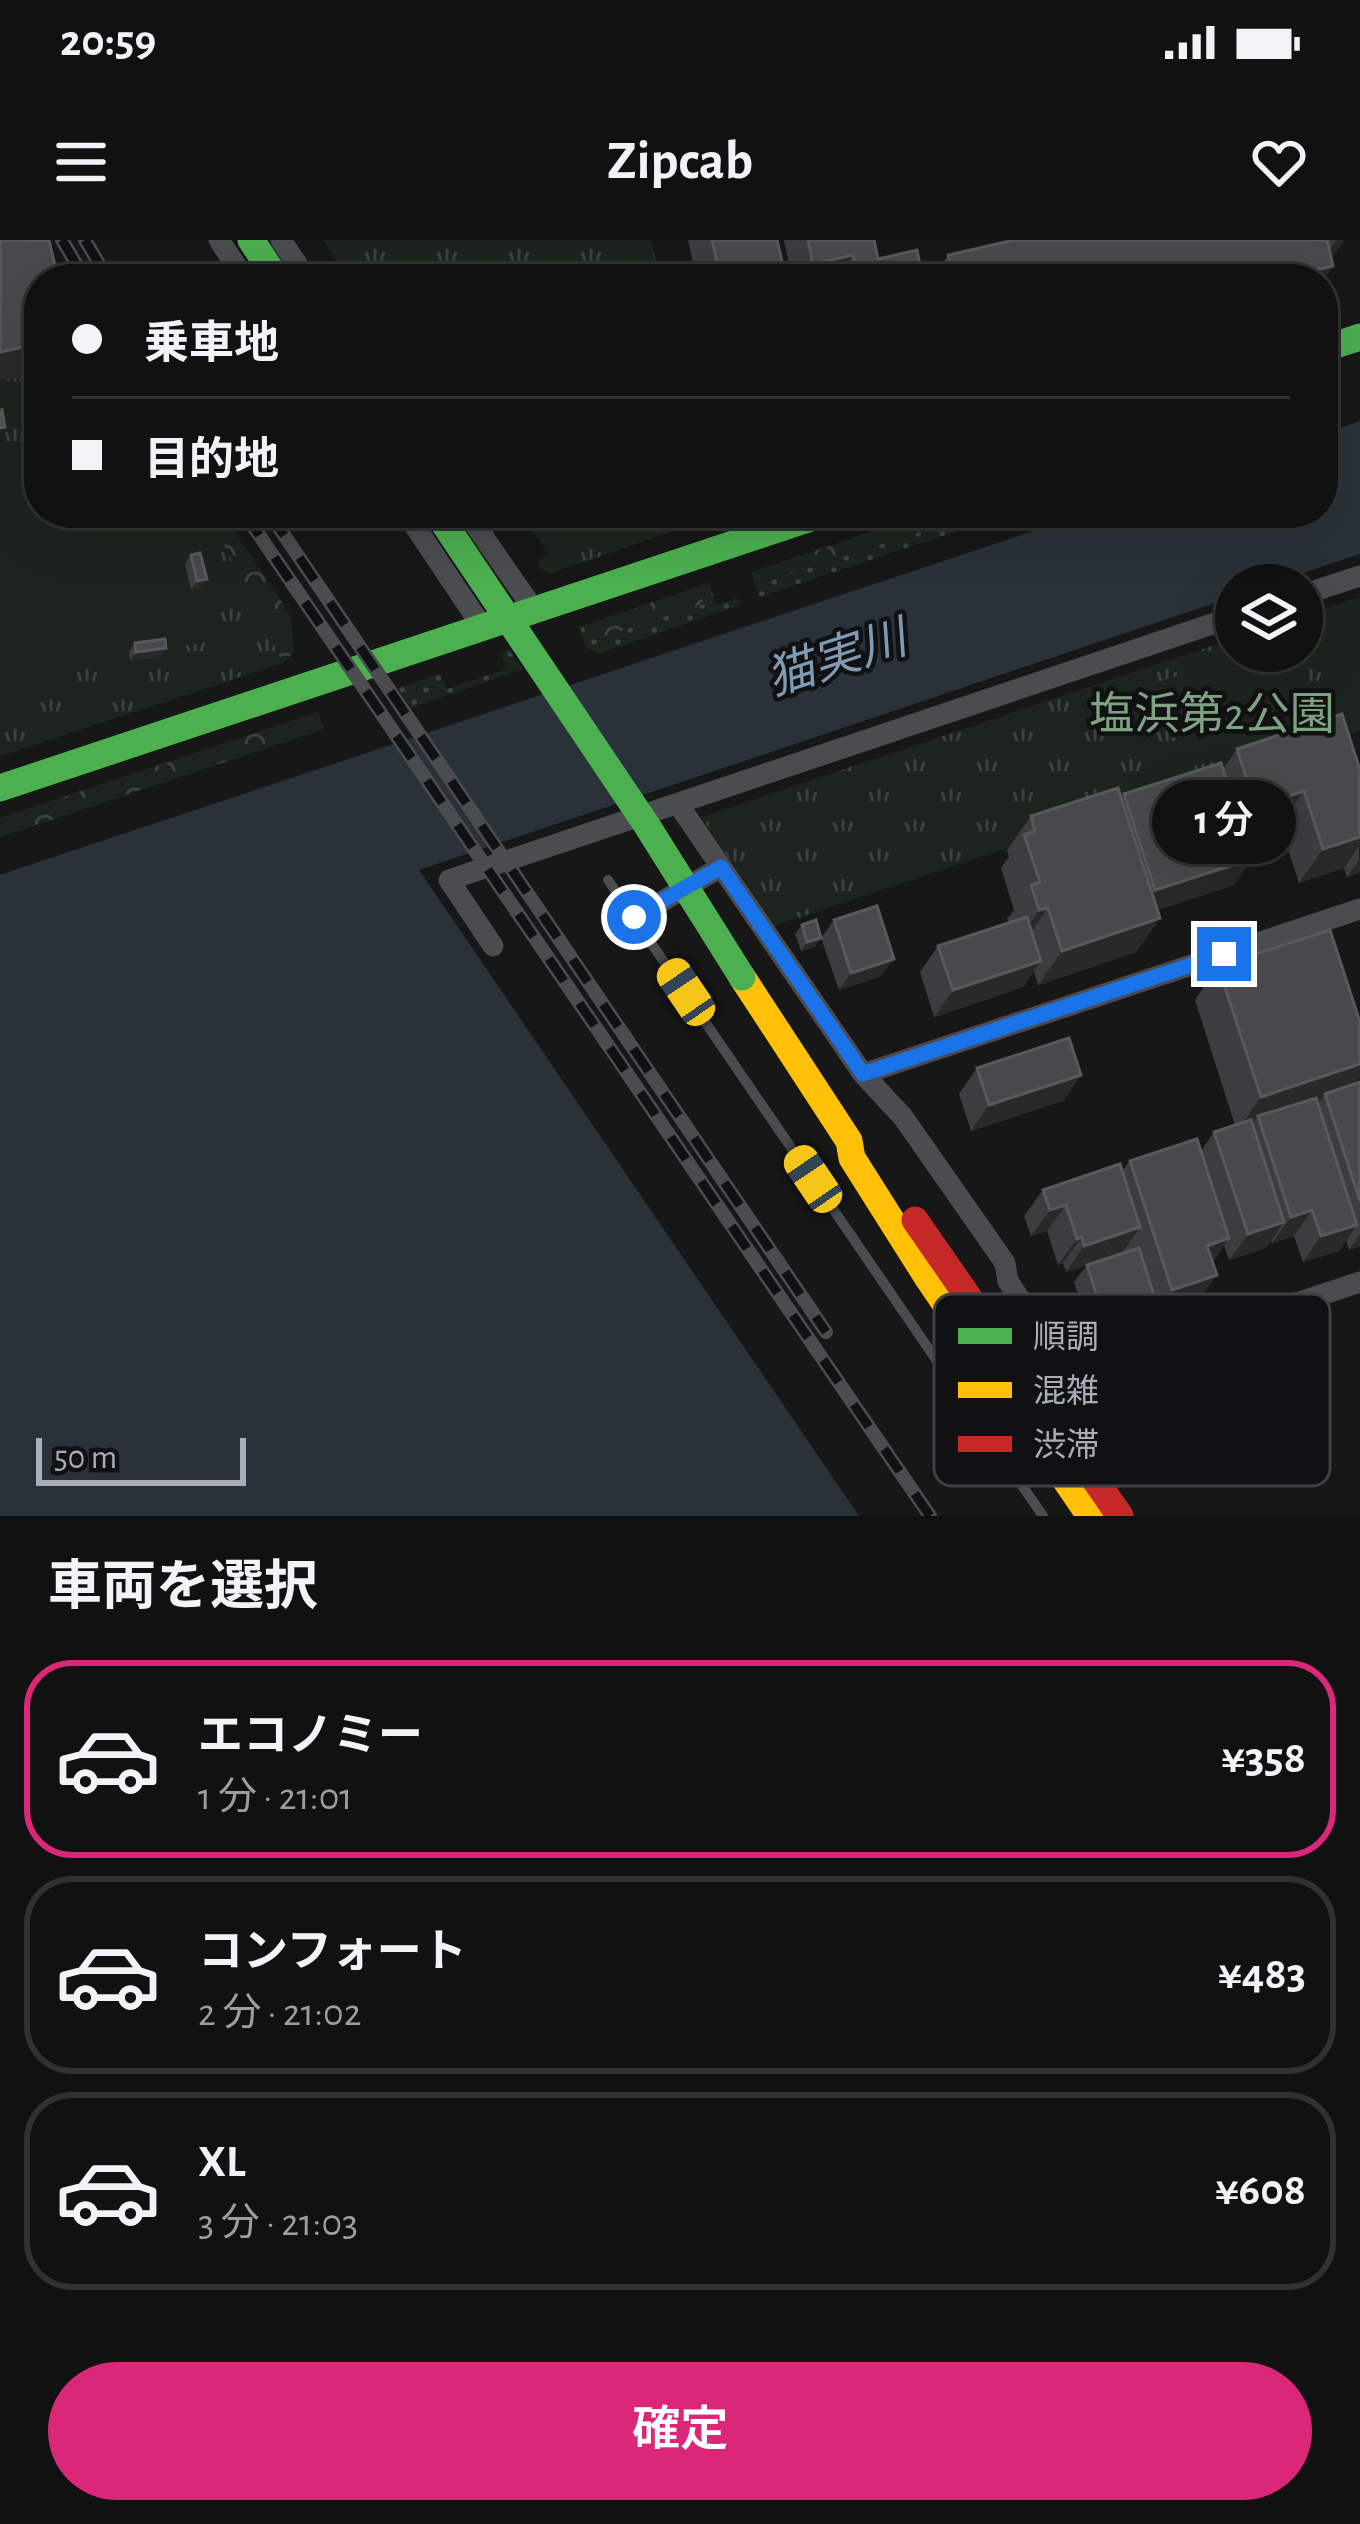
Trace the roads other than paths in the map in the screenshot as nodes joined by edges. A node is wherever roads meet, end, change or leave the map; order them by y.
1 (416, 528) edge
2 (447, 528) edge
3 (477, 528) edge
4 (781, 528) edge
5 (1360, 576) edge
6 (1323, 588) edge
7 (534, 610) junction
8 (1215, 623) edge
9 (483, 628) junction
10 (0, 788) edge
11 (678, 804) junction
12 (721, 867) junction
13 (608, 880) dead end
14 (1360, 909) edge
15 (644, 912) junction
16 (493, 946) dead end
17 (863, 1074) junction
18 (1360, 1282) edge
19 (949, 1294) edge
20 (1016, 1294) edge
21 (1324, 1294) edge
22 (934, 1351) edge
23 (1023, 1486) edge
24 (1073, 1486) edge
25 (1096, 1486) edge
26 (1043, 1516) edge
27 (1090, 1516) edge
28 (1120, 1516) edge

1 - 9 street
2 - 19 street, bridge
3 - 7 street
4 - 7 street
5 - 6 street
7 - 9 street
8 - 11 street
9 - 10 street
11 - 12 street
11 - 16 street
12 - 15 street
12 - 17 street
13 - 15 lane
14 - 17 street
15 - 22 lane
17 - 20 street
18 - 21 street
23 - 26 lane
24 - 27 street
25 - 28 street

